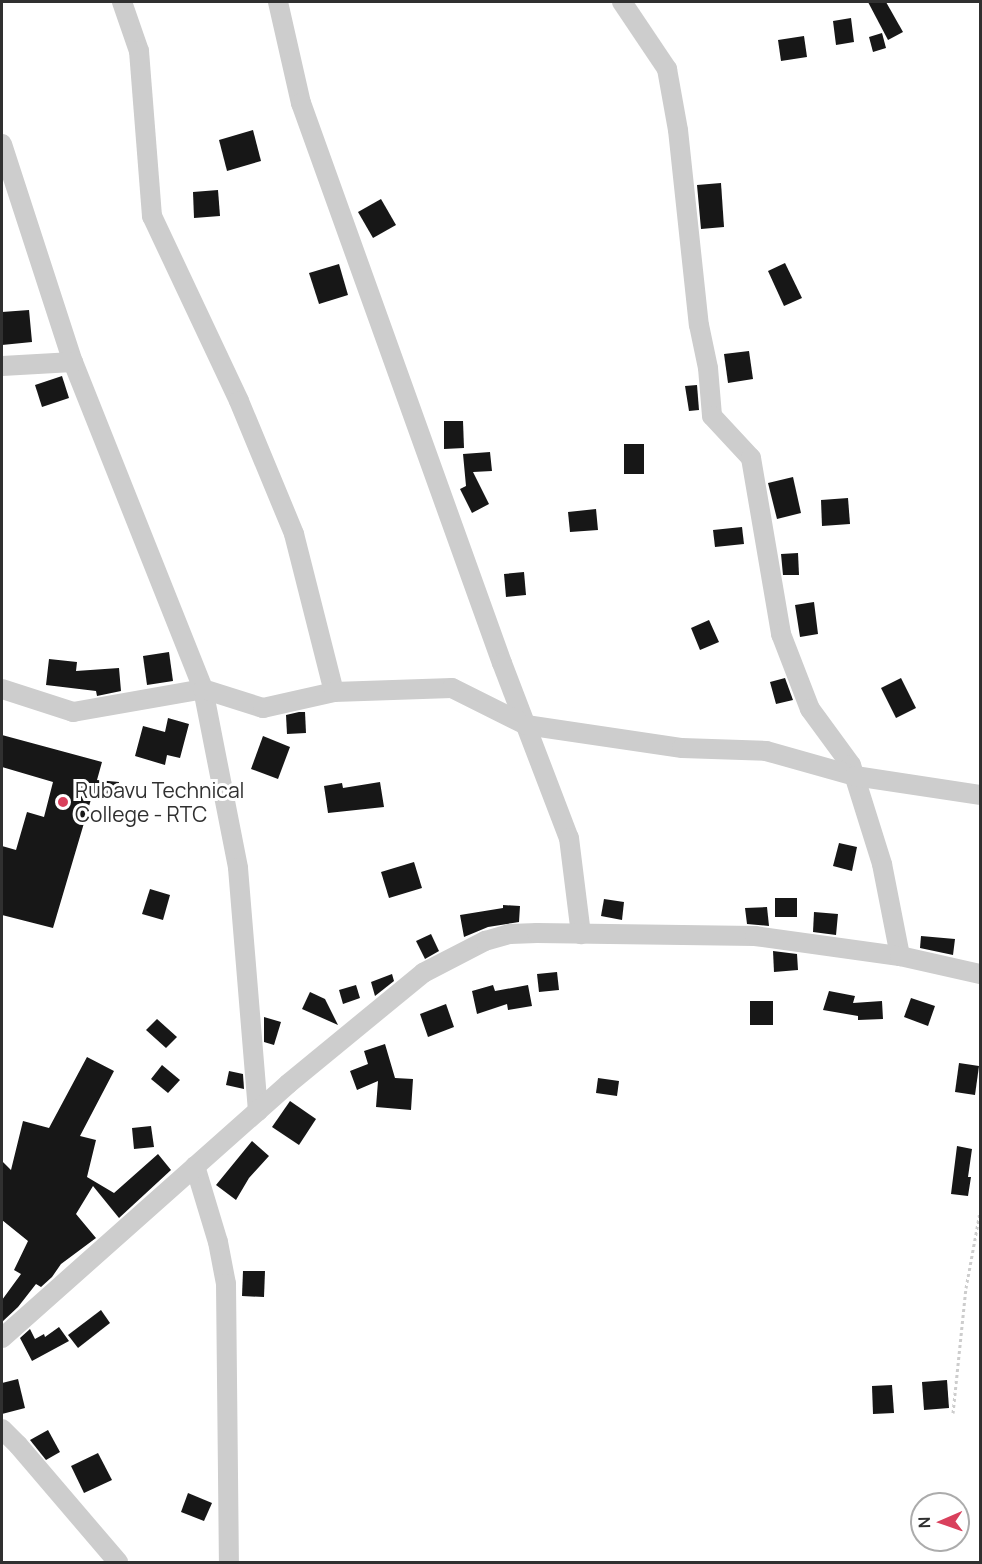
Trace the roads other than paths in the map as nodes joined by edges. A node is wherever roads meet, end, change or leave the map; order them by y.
1 (122, 2) edge
2 (278, 2) edge
3 (622, 2) edge
4 (2, 144) edge
5 (73, 362) junction
6 (2, 366) edge
7 (2, 689) edge
8 (203, 689) junction
9 (334, 692) junction
10 (526, 725) junction
11 (855, 776) junction
12 (981, 795) edge
13 (581, 933) junction
14 (900, 956) junction
15 (981, 974) edge
16 (258, 1111) junction
17 (195, 1166) junction
18 (2, 1338) edge
19 (2, 1429) edge
20 (118, 1563) edge
21 (229, 1563) edge

1 - 9 street
2 - 10 street
3 - 11 street
4 - 5 street
5 - 6 street
5 - 8 street
7 - 8 street
8 - 9 street
8 - 16 street
9 - 10 street
10 - 11 street
10 - 13 street
11 - 12 street
11 - 14 street
13 - 14 street
13 - 16 street
14 - 15 street
16 - 17 street
17 - 18 street
17 - 21 street
19 - 20 street

